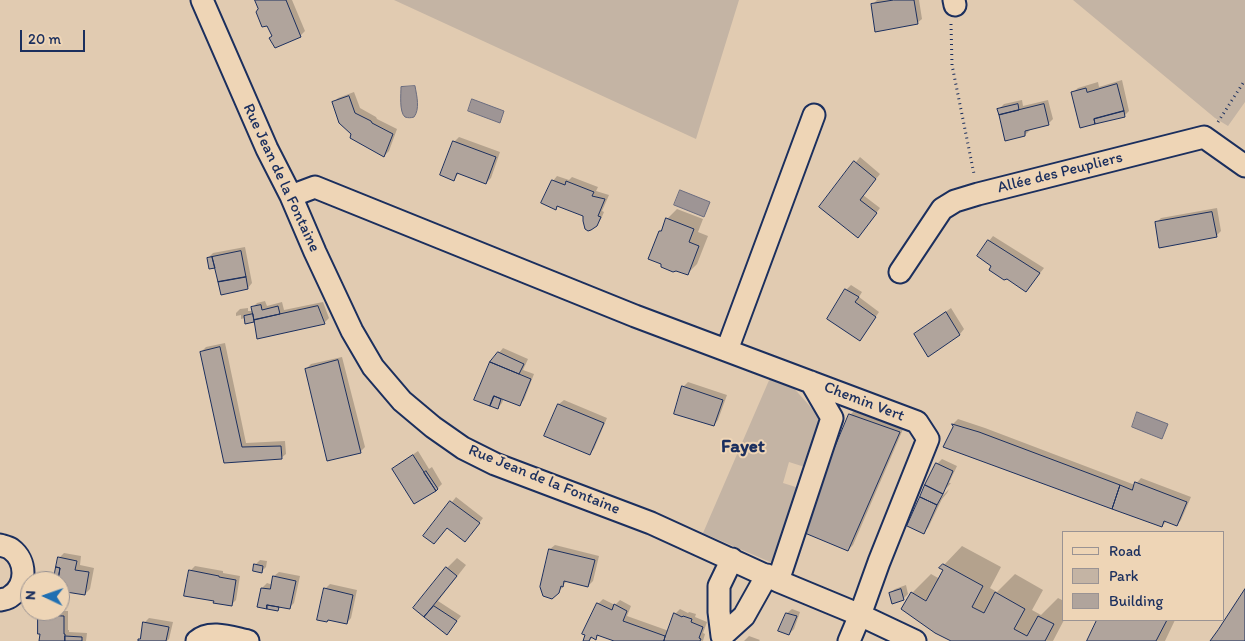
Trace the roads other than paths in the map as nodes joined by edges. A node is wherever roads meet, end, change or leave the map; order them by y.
1 (202, 0) edge
2 (814, 115) dead end
3 (1245, 166) edge
4 (291, 196) junction
5 (900, 272) dead end
6 (727, 350) junction
7 (811, 382) junction
8 (0, 545) edge
9 (732, 560) junction
10 (772, 578) junction
11 (0, 600) edge
12 (860, 615) junction
13 (721, 638) edge
14 (197, 641) edge
15 (248, 641) edge
16 (849, 641) edge
17 (915, 641) edge

1 - 4 street, Rue Jean de la Fontaine
2 - 6 street
3 - 5 street, Allée des Peupliers
4 - 6 street, Chemin Vert
4 - 9 street, Rue Jean de la Fontaine
6 - 7 street, Chemin Vert
7 - 10 street
7 - 12 street, Chemin Vert
8 - 11 street
9 - 10 street, Rue Jean de la Fontaine
9 - 13 street
10 - 12 street, Rue Jean de la Fontaine
10 - 13 street
12 - 16 street
12 - 17 street, Rue Jean de la Fontaine
14 - 15 street

